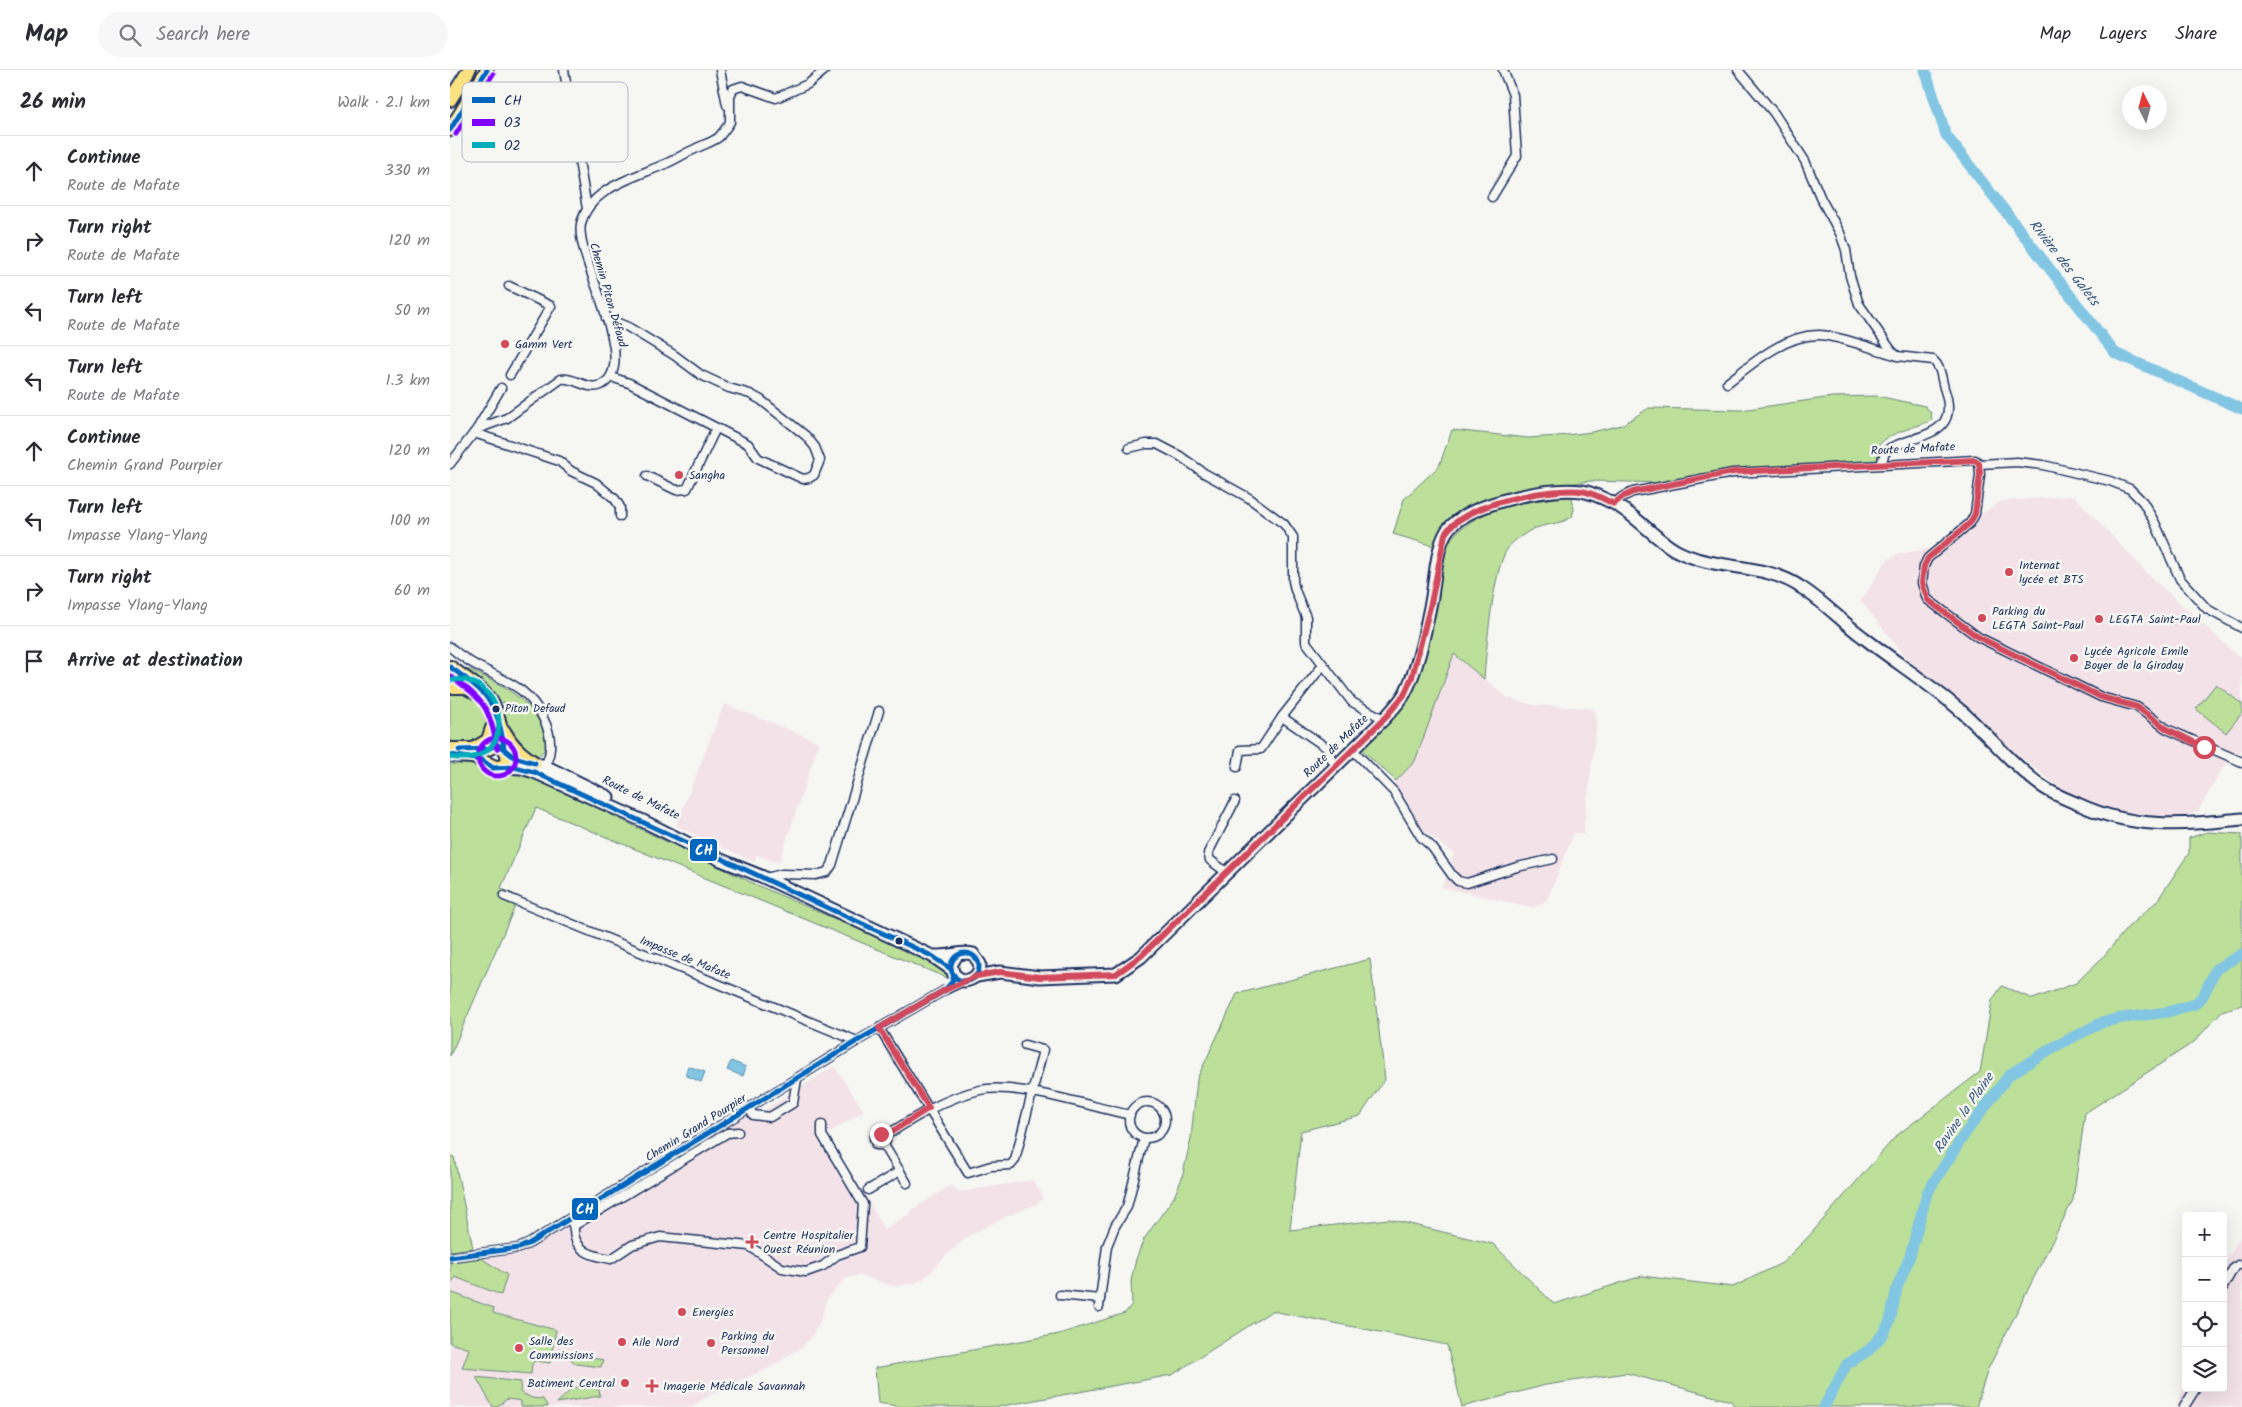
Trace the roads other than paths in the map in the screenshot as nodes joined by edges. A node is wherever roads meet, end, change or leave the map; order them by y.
1 (469, 70) edge
2 (487, 70) edge
3 (720, 70) edge
4 (824, 70) edge
5 (1503, 70) edge
6 (1738, 70) edge
7 (480, 82) edge
8 (450, 100) edge
9 (462, 111) edge
10 (730, 122) junction
11 (450, 130) edge
12 (579, 162) edge
13 (1492, 197) dead end
14 (587, 209) junction
15 (509, 286) dead end
16 (606, 318) junction
17 (1897, 356) junction
18 (510, 375) dead end
19 (611, 376) junction
20 (1727, 383) dead end
21 (502, 388) dead end
22 (716, 428) junction
23 (476, 431) junction
24 (1128, 448) dead end
25 (450, 464) edge
26 (1881, 464) junction
27 (1980, 464) junction
28 (647, 476) dead end
29 (1633, 492) junction
30 (1614, 504) junction
31 (1626, 512) junction
32 (620, 516) dead end
33 (2242, 628) edge
34 (450, 647) edge
35 (1323, 665) junction
36 (450, 667) edge
37 (450, 687) edge
38 (879, 711) dead end
39 (1282, 717) junction
40 (1384, 719) junction
41 (496, 720) junction
42 (450, 749) edge
43 (497, 749) junction
44 (1352, 749) junction
45 (470, 751) junction
46 (450, 755) edge
47 (2242, 762) edge
48 (1336, 765) junction
49 (496, 766) junction
50 (538, 767) junction
51 (1237, 767) dead end
52 (1235, 801) dead end
53 (2242, 820) edge
54 (1553, 859) dead end
55 (1226, 872) junction
56 (763, 877) junction
57 (504, 896) dead end
58 (957, 955) junction
59 (932, 956) junction
60 (978, 960) junction
61 (1000, 972) junction
62 (957, 975) junction
63 (977, 976) junction
64 (879, 1028) junction
65 (857, 1041) junction
66 (1025, 1045) dead end
67 (797, 1079) junction
68 (1032, 1093) junction
69 (748, 1108) junction
70 (929, 1108) junction
71 (1130, 1115) junction
72 (822, 1125) dead end
73 (738, 1132) dead end
74 (1144, 1138) junction
75 (900, 1171) junction
76 (907, 1183) dead end
77 (868, 1190) dead end
78 (614, 1197) junction
79 (573, 1222) junction
80 (450, 1257) edge
81 (2238, 1265) dead end
82 (2227, 1280) edge
83 (1060, 1294) dead end
84 (2193, 1392) edge
85 (2184, 1407) edge

1 - 8 main road
2 - 7 main road
3 - 10 street
4 - 10 street
5 - 13 street
6 - 17 street
9 - 11 main road
10 - 14 street
12 - 14 street
14 - 16 street, Chemin Piton Défaud
15 - 18 street
16 - 19 street, Chemin Piton Défaud
16 - 22 street
17 - 20 street
17 - 26 street
19 - 22 street
19 - 23 street
21 - 23 street
22 - 28 street
23 - 25 street
23 - 32 street
24 - 35 street
26 - 27 street, Route de Mafate
26 - 29 street, Route de Mafate
27 - 33 street, Route de Mafate
27 - 47 street
29 - 30 street, Route de Mafate
29 - 31 street
30 - 31 main road, Route de Mafate
30 - 40 main road, Route de Mafate
31 - 53 main road, Route de Mafate
34 - 50 street
35 - 39 street
35 - 40 street
36 - 41 main road
37 - 41 main road
38 - 56 street
39 - 48 street
39 - 51 street
40 - 44 main road, Route de Mafate
41 - 43 main road
41 - 45 main road
41 - 50 main road
42 - 45 main road
43 - 45 main road
43 - 49 main road
43 - 49 main road
43 - 50 main road, Route de Mafate
44 - 48 main road, Route de Mafate
44 - 54 street
46 - 49 main road
48 - 55 main road, Route de Mafate
49 - 50 main road, Route de Mafate
50 - 56 main road, Route de Mafate
52 - 55 street
55 - 61 main road, Route de Mafate
56 - 59 main road, Route de Mafate
57 - 65 street, Impasse de Mafate
58 - 59 main road, Route de Mafate
58 - 60 main road
58 - 62 main road
59 - 62 main road, Route de Mafate
60 - 61 main road, Route de Mafate
60 - 63 main road
61 - 63 main road, Route de Mafate
62 - 63 main road
62 - 64 street, Chemin Grand Pourpier
64 - 65 street, Chemin Grand Pourpier
64 - 70 street
65 - 67 street, Chemin Grand Pourpier
66 - 68 street
67 - 69 street, Chemin Grand Pourpier
67 - 69 street
68 - 70 street
68 - 70 street
68 - 71 street
69 - 78 street, Chemin Grand Pourpier
70 - 75 street
71 - 74 street
71 - 74 street
72 - 79 street
73 - 78 street
74 - 83 street
75 - 76 street
75 - 77 street
78 - 79 street, Chemin Grand Pourpier
79 - 80 street, Chemin Grand Pourpier
81 - 82 street
84 - 85 street

